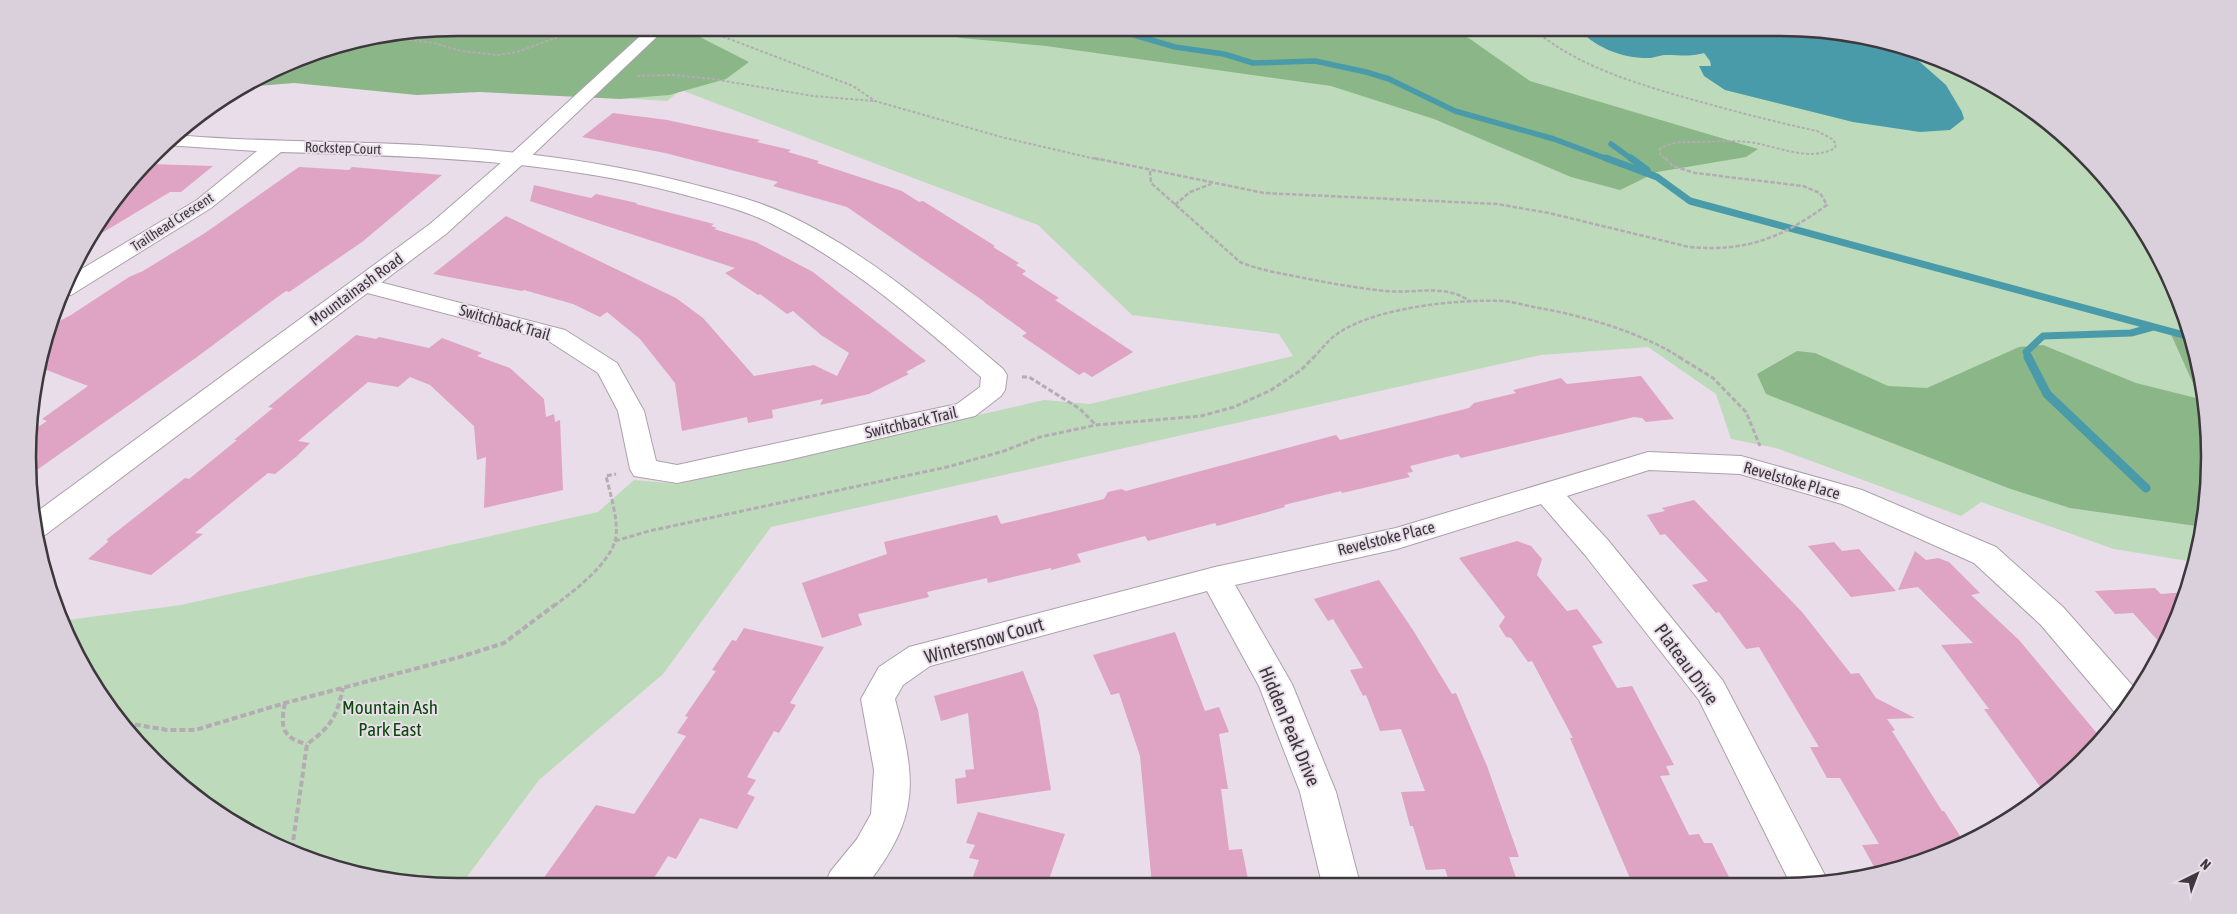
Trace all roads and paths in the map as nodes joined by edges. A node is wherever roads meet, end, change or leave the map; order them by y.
1 (561, 36) edge
2 (649, 36) edge
3 (722, 36) edge
4 (1543, 36) edge
5 (405, 40) edge
6 (604, 78) junction
7 (875, 101) junction
8 (180, 141) edge
9 (276, 146) junction
10 (517, 158) junction
11 (1150, 171) junction
12 (1212, 183) junction
13 (1175, 205) junction
14 (74, 283) edge
15 (364, 284) junction
16 (1470, 302) junction
17 (994, 375) junction
18 (1096, 425) junction
19 (644, 469) junction
20 (1767, 472) junction
21 (1547, 492) junction
22 (42, 523) edge
23 (615, 541) junction
24 (1215, 578) junction
25 (342, 688) junction
26 (2124, 699) edge
27 (285, 703) junction
28 (132, 723) edge
29 (307, 744) junction
30 (293, 844) edge
31 (1807, 877) edge
32 (850, 878) edge
33 (1340, 878) edge

1 - 5 path
2 - 6 street, Mountainash Road
3 - 7 path
4 - 12 path
6 - 7 path
6 - 10 street, Mountainash Road
7 - 11 path
8 - 9 street, Rockstep Court
9 - 10 street, Rockstep Court
9 - 14 street, Trailhead Crescent
10 - 15 street, Mountainash Road
10 - 17 street
11 - 12 path
11 - 13 path
12 - 13 path
13 - 16 path
15 - 19 street, Switchback Trail
15 - 22 street, Mountainash Road
16 - 18 path
16 - 20 path
17 - 18 path
17 - 19 street, Switchback Trail
18 - 23 path
19 - 23 path
20 - 21 street, Revelstoke Place
20 - 26 street, Revelstoke Place
21 - 24 street, Revelstoke Place
21 - 31 street, Plateau Drive
23 - 25 path
24 - 32 street, Wintersnow Court
24 - 33 street, Hidden Peak Drive
25 - 27 path
25 - 29 path
27 - 28 path
27 - 29 path
29 - 30 path

